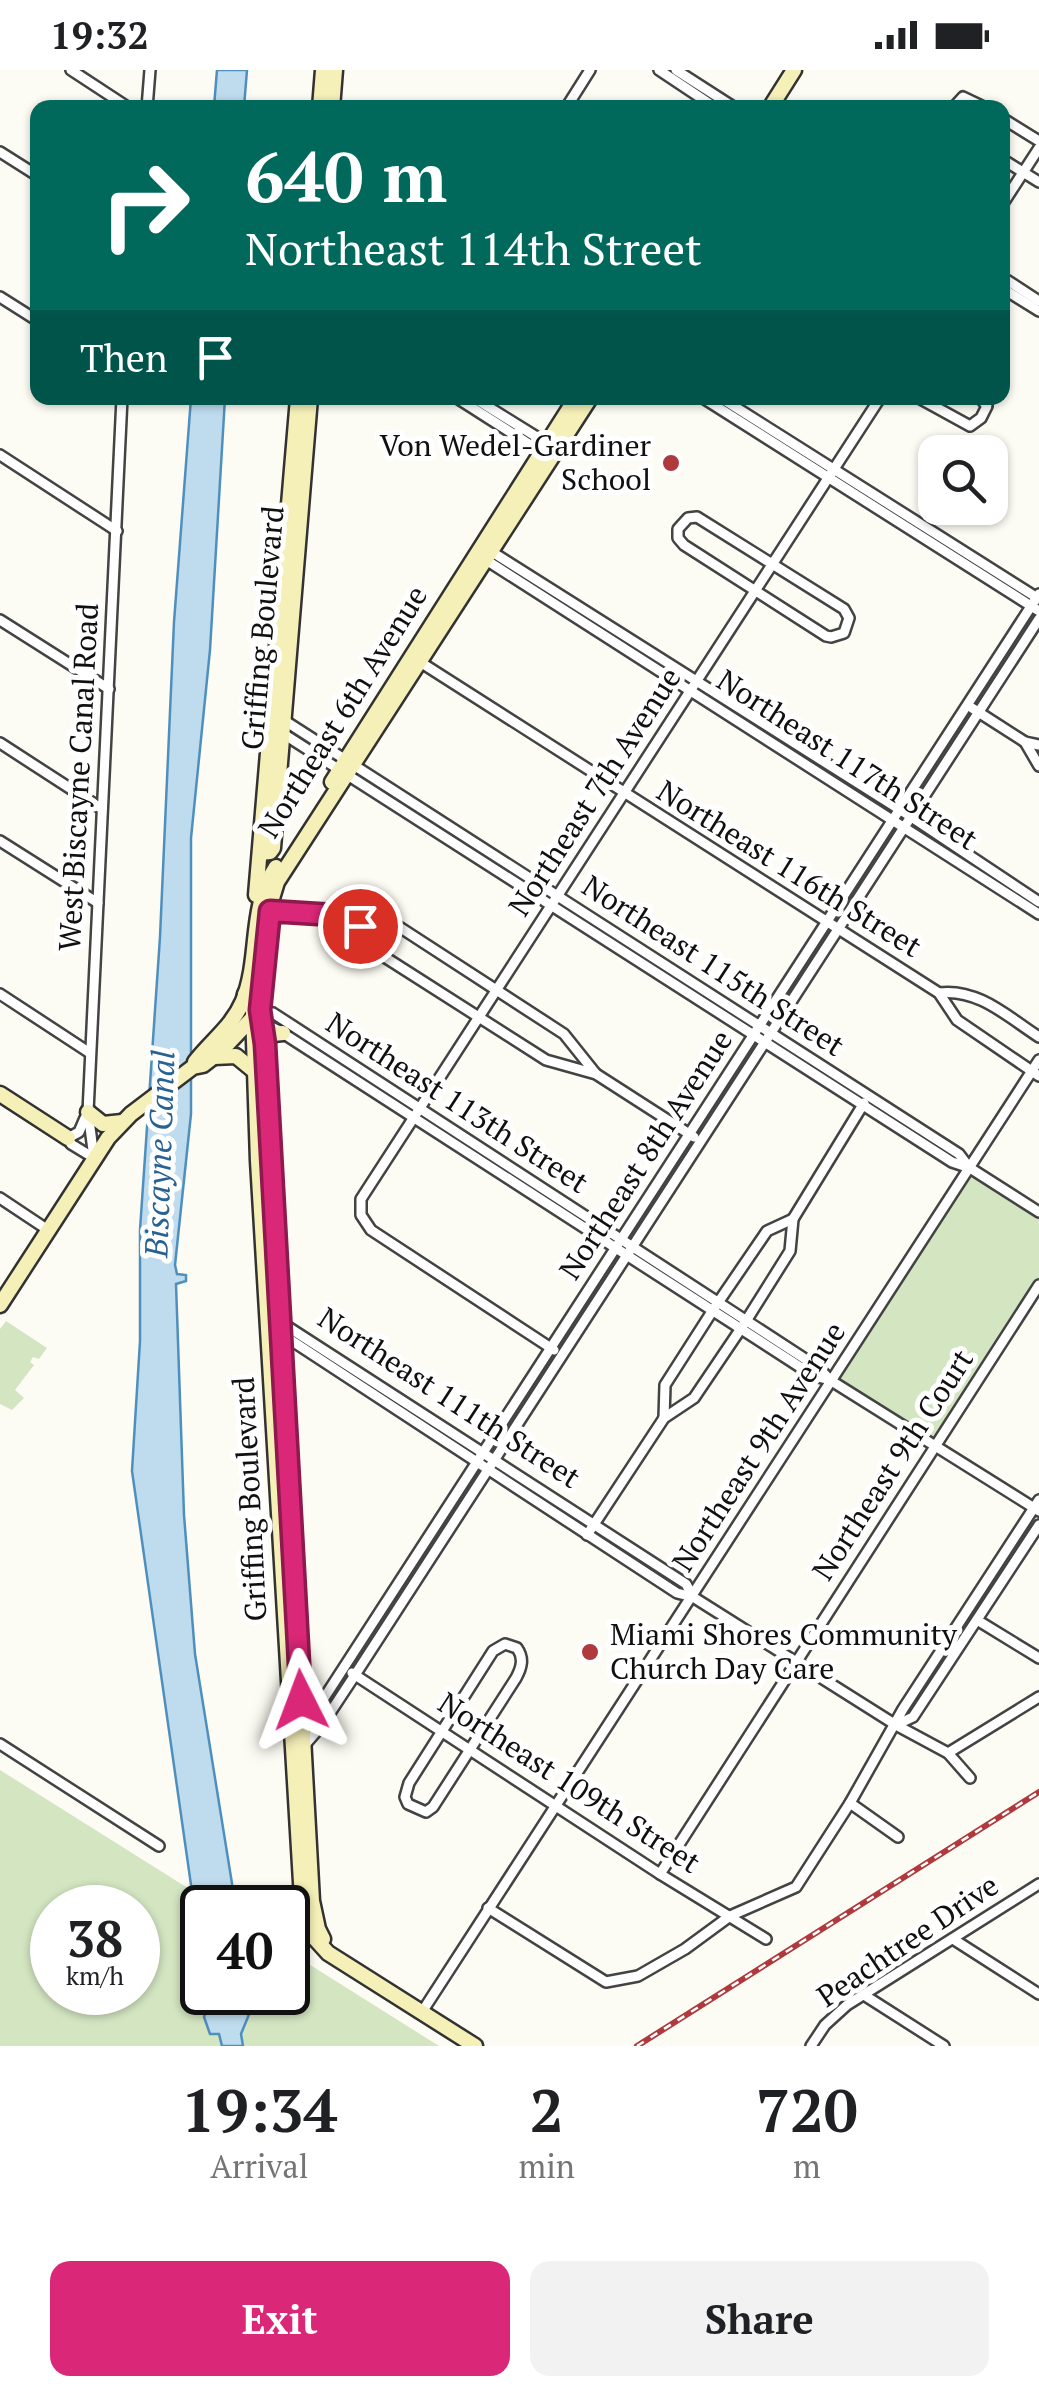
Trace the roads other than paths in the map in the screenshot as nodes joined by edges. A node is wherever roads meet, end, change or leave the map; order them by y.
1 (71, 70) edge
2 (150, 70) edge
3 (323, 70) edge
4 (335, 70) edge
5 (590, 70) edge
6 (658, 70) edge
7 (676, 70) edge
8 (794, 70) edge
9 (116, 100) edge
10 (148, 100) edge
11 (321, 100) edge
12 (333, 100) edge
13 (571, 100) edge
14 (704, 100) edge
15 (722, 100) edge
16 (775, 100) edge
17 (1010, 123) edge
18 (1039, 141) edge
19 (1039, 148) edge
20 (0, 152) edge
21 (1010, 164) edge
22 (30, 171) edge
23 (1024, 172) junction
24 (1039, 182) edge
25 (1010, 194) edge
26 (1010, 282) edge
27 (1010, 293) edge
28 (0, 297) edge
29 (1039, 300) edge
30 (1039, 311) edge
31 (30, 316) edge
32 (122, 405) edge
33 (298, 405) edge
34 (309, 405) edge
35 (469, 405) edge
36 (484, 405) edge
37 (572, 405) edge
38 (584, 405) edge
39 (715, 405) edge
40 (730, 405) edge
41 (875, 405) edge
42 (932, 405) edge
43 (985, 405) edge
44 (549, 450) junction
45 (0, 456) edge
46 (831, 472) junction
47 (117, 531) junction
48 (483, 552) junction
49 (772, 562) junction
50 (754, 591) junction
51 (1037, 602) edge
52 (1039, 619) edge
53 (0, 620) edge
54 (415, 658) junction
55 (694, 686) junction
56 (109, 689) junction
57 (972, 708) junction
58 (278, 725) junction
59 (1025, 742) junction
60 (0, 743) edge
61 (1039, 745) edge
62 (347, 765) junction
63 (1039, 766) edge
64 (623, 794) junction
65 (102, 808) junction
66 (902, 818) junction
67 (0, 841) edge
68 (274, 889) joint
69 (554, 899) junction
70 (1039, 902) edge
71 (98, 903) junction
72 (264, 908) junction
73 (1039, 914) edge
74 (362, 921) junction
75 (831, 926) junction
76 (496, 988) junction
77 (940, 993) junction
78 (0, 994) edge
79 (245, 994) junction
80 (256, 1016) junction
81 (478, 1017) junction
82 (231, 1022) junction
83 (756, 1029) junction
84 (282, 1033) junction
85 (766, 1036) junction
86 (1039, 1037) edge
87 (265, 1044) junction
88 (90, 1053) junction
89 (214, 1057) junction
90 (1039, 1060) edge
91 (193, 1067) junction
92 (253, 1070) junction
93 (596, 1074) junction
94 (1035, 1074) edge
95 (0, 1094) edge
96 (866, 1100) junction
97 (88, 1112) junction
98 (417, 1112) junction
99 (123, 1122) junction
100 (689, 1134) junction
101 (68, 1138) junction
102 (699, 1140) junction
103 (94, 1158) junction
104 (970, 1168) junction
105 (266, 1190) junction
106 (0, 1198) edge
107 (1039, 1212) edge
108 (793, 1219) junction
109 (48, 1230) junction
110 (619, 1243) junction
111 (629, 1250) junction
112 (1039, 1284) edge
113 (0, 1305) edge
114 (716, 1306) junction
115 (583, 1310) junction
116 (274, 1324) junction
117 (744, 1325) junction
118 (556, 1351) junction
119 (830, 1380) junction
120 (664, 1418) junction
121 (934, 1445) junction
122 (485, 1458) junction
123 (487, 1469) junction
124 (1037, 1506) edge
125 (594, 1525) junction
126 (1039, 1525) edge
127 (587, 1535) junction
128 (692, 1597) junction
129 (966, 1613) junction
130 (978, 1620) junction
131 (291, 1634) junction
132 (1039, 1658) edge
133 (796, 1663) junction
134 (345, 1668) junction
135 (355, 1675) junction
136 (1039, 1697) edge
137 (308, 1711) junction
138 (896, 1725) junction
139 (442, 1730) junction
140 (299, 1739) junction
141 (0, 1744) edge
142 (471, 1748) junction
143 (948, 1753) junction
144 (970, 1778) dead end
145 (850, 1802) junction
146 (556, 1804) junction
147 (898, 1837) dead end
148 (158, 1846) dead end
149 (660, 1874) junction
150 (1039, 1884) edge
151 (488, 1908) junction
152 (730, 1916) junction
153 (766, 1939) dead end
154 (953, 1939) junction
155 (340, 1959) junction
156 (1039, 1994) edge
157 (864, 1995) junction
158 (422, 2012) junction
159 (937, 2044) edge
160 (475, 2046) edge
161 (811, 2046) edge

1 - 9 street
2 - 10 street
3 - 11 street
4 - 12 street
5 - 13 street
6 - 14 street
7 - 15 street
8 - 16 street
17 - 18 street
19 - 23 street
20 - 22 street
21 - 23 street
23 - 24 street
23 - 25 street
26 - 29 street
27 - 30 street
28 - 31 street
32 - 47 street, West Biscayne Canal Road
33 - 58 street, Griffing Boulevard
34 - 58 street, Griffing Boulevard
35 - 44 street
36 - 44 street
37 - 44 street, Northeast 6th Avenue
38 - 44 street, Northeast 6th Avenue
39 - 46 street
40 - 46 street
41 - 46 street, Northeast 7th Avenue
42 - 43 street
44 - 48 street, Northeast 6th Avenue
45 - 47 street
46 - 49 street, Northeast 7th Avenue
46 - 51 street
47 - 56 street, West Biscayne Canal Road
48 - 54 street, Northeast 6th Avenue
48 - 55 street, Northeast 117th Street
49 - 50 street, Northeast 7th Avenue
49 - 50 street
49 - 50 street
50 - 55 street, Northeast 7th Avenue
51 - 57 street, Northeast 8th Avenue
52 - 57 street, Northeast 8th Avenue
53 - 56 street
54 - 62 street, Northeast 6th Avenue
54 - 64 street, Northeast 116th Street
55 - 64 street, Northeast 7th Avenue
55 - 66 street, Northeast 117th Street
56 - 65 street, West Biscayne Canal Road
57 - 59 street
57 - 66 street, Northeast 8th Avenue
58 - 62 street, Northeast 115th Street
58 - 72 street, Griffing Boulevard
59 - 61 street
59 - 63 street
60 - 65 street
62 - 68 street, Northeast 6th Avenue
62 - 69 street, Northeast 115th Street
62 - 72 street, Northeast 6th Avenue
64 - 69 street, Northeast 7th Avenue
64 - 75 street, Northeast 116th Street
65 - 71 street, West Biscayne Canal Road
66 - 70 street, Northeast 117th Street
66 - 73 street, Northeast 117th Street
66 - 75 street, Northeast 8th Avenue
67 - 71 street
68 - 72 street, Griffing Boulevard
69 - 76 street, Northeast 7th Avenue
69 - 83 street, Northeast 115th Street
71 - 88 street, West Biscayne Canal Road
72 - 74 street
72 - 79 street, Northeast 6th Avenue
72 - 80 street, Griffing Boulevard
74 - 76 street
74 - 81 street
75 - 77 street, Northeast 116th Street
75 - 83 street, Northeast 8th Avenue
75 - 85 street, Northeast 8th Avenue
76 - 81 street, Northeast 7th Avenue
76 - 93 street
77 - 86 street, Northeast 116th Street
77 - 94 street, Northeast 116th Street
78 - 88 street
79 - 80 street, Griffing Boulevard
79 - 82 street, Northeast 6th Avenue
80 - 82 street
80 - 84 street, Northeast 113th Street
80 - 87 street, Griffing Boulevard
80 - 89 street, Northeast 6th Avenue
80 - 92 street, Griffing Boulevard
80 - 98 street, Northeast 113th Street
81 - 93 street
81 - 98 street, Northeast 7th Avenue
82 - 91 street, Northeast 6th Avenue
83 - 85 street, Northeast 115th Street
83 - 100 street, Northeast 8th Avenue
84 - 87 street
84 - 98 street, Northeast 113th Street
85 - 96 street, Northeast 115th Street
85 - 102 street, Northeast 8th Avenue
87 - 105 street, Griffing Boulevard
88 - 97 street, West Biscayne Canal Road
89 - 91 street, Northeast 6th Avenue
89 - 92 street
90 - 94 street, Northeast 9th Avenue
91 - 99 street, Northeast 6th Avenue
92 - 105 street, Griffing Boulevard
93 - 100 street
94 - 104 street, Northeast 9th Avenue
95 - 101 street
96 - 104 street, Northeast 115th Street
96 - 108 street
97 - 99 street
97 - 101 street
97 - 103 street, West Biscayne Canal Road
98 - 110 street, Northeast 113th Street
98 - 118 street, Northeast 7th Avenue
99 - 103 street, Northeast 6th Avenue
100 - 102 street
100 - 110 street, Northeast 8th Avenue
101 - 103 street
102 - 111 street, Northeast 8th Avenue
103 - 109 street, Northeast 6th Avenue
104 - 107 street, Northeast 115th Street
104 - 119 street, Northeast 9th Avenue
105 - 116 street, Griffing Boulevard
106 - 109 street
108 - 114 street
108 - 117 street
109 - 113 street, Northeast 6th Avenue
110 - 111 street, Northeast 113th Street
110 - 115 street, Northeast 8th Avenue
111 - 114 street, Northeast 113th Street
111 - 115 street, Northeast 8th Avenue
112 - 121 street, Northeast 9th Court
114 - 117 street, Northeast 113th Street
114 - 120 street
115 - 118 street, Northeast 8th Avenue
116 - 122 street, Northeast 111th Street
116 - 131 street, Griffing Boulevard
117 - 119 street, Northeast 113th Street
117 - 120 street
118 - 122 street, Northeast 8th Avenue
119 - 121 street, Northeast 113th Street
119 - 128 street, Northeast 9th Avenue
120 - 125 street
121 - 124 street, Northeast 113th Street
121 - 133 street, Northeast 9th Court
122 - 123 street, Northeast 111th Street
122 - 125 street, Northeast 111th Street
122 - 134 street, Northeast 8th Avenue
123 - 127 street, Northeast 111th Street
123 - 135 street
124 - 129 street
125 - 127 street
125 - 128 street, Northeast 111th Street
126 - 130 street
127 - 128 street, Northeast 111th Street
128 - 133 street, Northeast 111th Street
128 - 146 street, Northeast 9th Avenue
129 - 130 street
129 - 138 street
130 - 132 street
130 - 138 street
131 - 137 street, Griffing Boulevard
131 - 140 street, Griffing Boulevard
133 - 138 street, Northeast 111th Street
133 - 149 street, Northeast 9th Court
134 - 135 street, Northeast 109th Street
134 - 137 street, Northeast 8th Avenue
135 - 139 street, Northeast 109th Street
135 - 140 street
136 - 143 street
137 - 140 street, Griffing Boulevard
138 - 143 street, Northeast 111th Street
138 - 145 street
139 - 142 street, Northeast 109th Street
139 - 142 street
139 - 142 street
140 - 155 street, Griffing Boulevard
140 - 155 street, Griffing Boulevard
141 - 148 street
142 - 146 street, Northeast 109th Street
143 - 144 street, Northeast 111th Street
145 - 147 street
145 - 152 street
146 - 149 street, Northeast 109th Street
146 - 151 street, Northeast 9th Avenue
149 - 152 street, Northeast 109th Street
150 - 154 street, Peachtree Drive
151 - 152 street
151 - 158 street, Northeast 9th Avenue
152 - 153 street, Northeast 109th Street
154 - 156 street
154 - 157 street, Peachtree Drive
155 - 158 street
157 - 159 street
157 - 161 street, Peachtree Drive
158 - 160 street

